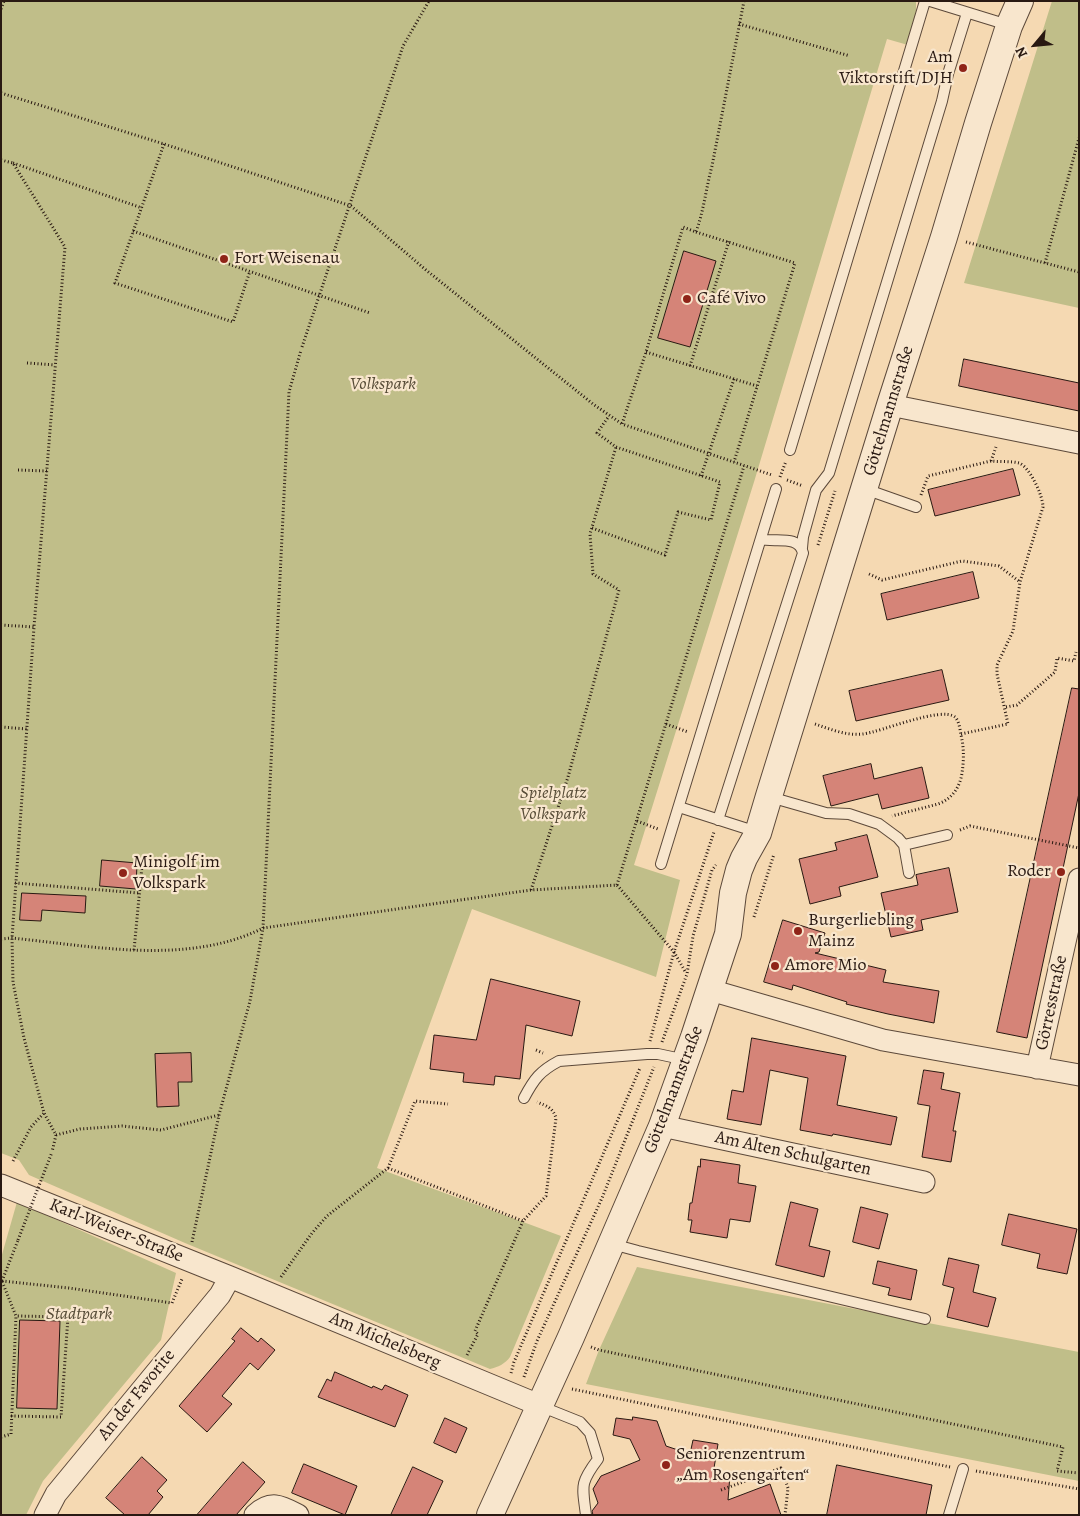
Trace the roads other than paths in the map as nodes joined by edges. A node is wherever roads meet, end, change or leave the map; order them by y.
1 (925, 1) edge
2 (930, 1) edge
3 (1020, 1) edge
4 (967, 13) junction
5 (1010, 14) edge
6 (890, 405) junction
7 (1079, 443) edge
8 (790, 450) road end
9 (776, 489) road end
10 (862, 495) junction
11 (916, 507) road end
12 (761, 539) junction
13 (802, 548) junction
14 (770, 796) junction
15 (679, 807) junction
16 (718, 820) junction
17 (758, 833) junction
18 (947, 835) road end
19 (904, 845) junction
20 (661, 864) dead end
21 (909, 873) dead end
22 (1079, 878) edge
23 (710, 990) junction
24 (687, 1060) junction
25 (1037, 1068) junction
26 (1079, 1074) edge
27 (524, 1098) road end
28 (662, 1126) junction
29 (924, 1182) dead end
30 (1, 1186) edge
31 (612, 1243) junction
32 (230, 1278) junction
33 (925, 1320) dead end
34 (539, 1405) junction
35 (963, 1469) road end
36 (45, 1515) edge
37 (255, 1515) edge
38 (298, 1515) edge
39 (490, 1515) edge
40 (586, 1515) edge
41 (950, 1515) edge

1 - 8 lane
2 - 4 lane
3 - 5 street, Göttelmannstraße
4 - 5 lane
4 - 13 lane
5 - 6 street, Göttelmannstraße
6 - 7 street
6 - 10 street, Göttelmannstraße
9 - 12 lane
10 - 11 lane
10 - 14 street, Göttelmannstraße
12 - 13 lane
12 - 15 lane
13 - 16 lane
14 - 17 street, Göttelmannstraße
14 - 19 lane
15 - 16 lane
15 - 20 lane
16 - 17 lane
17 - 23 street, Göttelmannstraße
18 - 19 lane
19 - 21 lane
22 - 25 street, Görresstraße
23 - 24 street, Göttelmannstraße
23 - 25 street
24 - 27 lane
24 - 28 street, Göttelmannstraße
25 - 26 street
28 - 29 street, Am Alten Schulgarten
28 - 31 street, Göttelmannstraße
30 - 32 street, Karl-Weiser-Straße
31 - 33 lane
31 - 34 street, Göttelmannstraße
32 - 34 street, Am Michelsberg
32 - 36 street, An der Favorite
34 - 39 street, Göttelmannstraße
34 - 40 lane
35 - 41 lane
37 - 38 street

